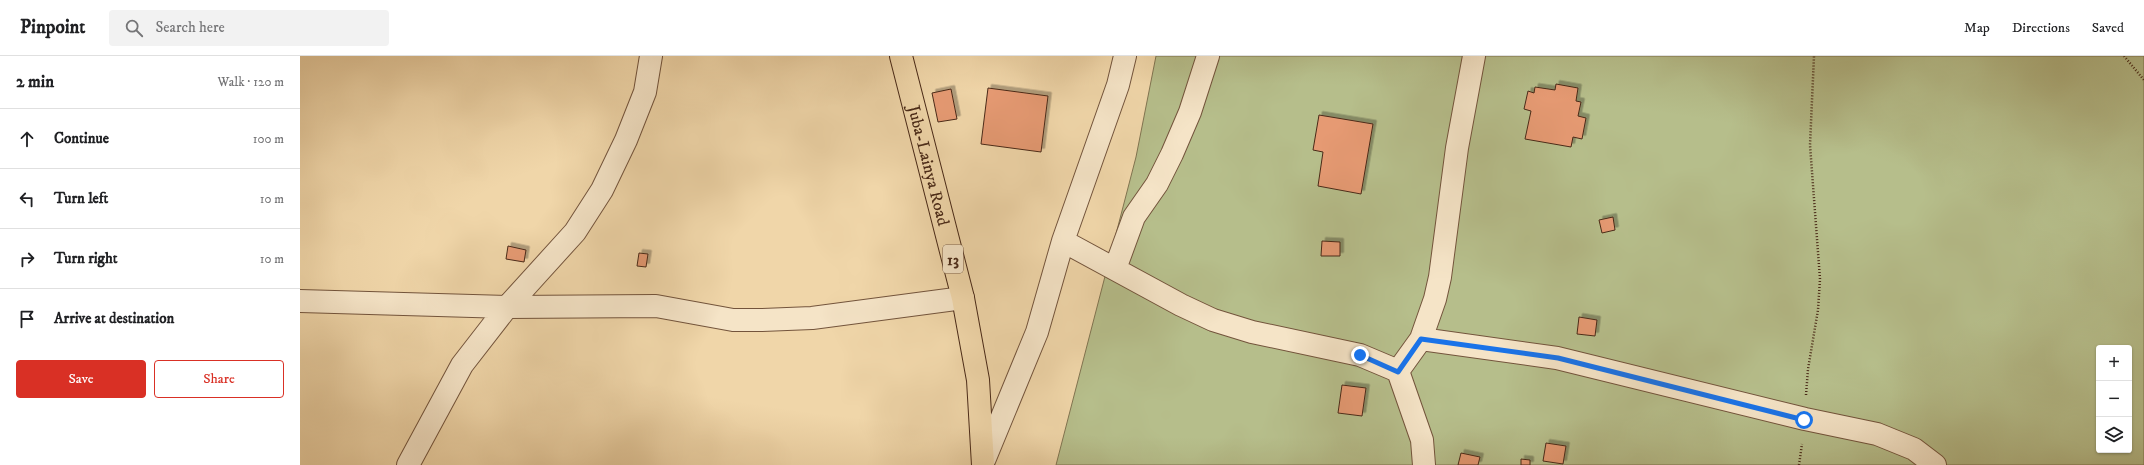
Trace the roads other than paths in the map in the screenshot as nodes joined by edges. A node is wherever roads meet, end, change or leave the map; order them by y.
1 (651, 56) edge
2 (901, 56) edge
3 (1125, 56) edge
4 (1208, 56) edge
5 (1474, 56) edge
6 (1063, 242) junction
7 (1115, 269) junction
8 (963, 298) junction
9 (300, 301) edge
10 (507, 307) junction
11 (1421, 339) junction
12 (1398, 372) junction
13 (1422, 440) junction
14 (983, 464) edge
15 (408, 465) edge
16 (1424, 465) edge
17 (1430, 465) edge
18 (1935, 465) edge

1 - 10 street
2 - 8 main road, Juba-Lainya Road / 13
3 - 6 street
4 - 7 street
5 - 11 street
6 - 7 street
6 - 14 street
7 - 12 street
8 - 10 street
8 - 14 main road, Juba-Lainya Road / 13
9 - 10 street
10 - 15 street
11 - 12 street
11 - 18 street
12 - 13 street
13 - 16 street
13 - 17 street

